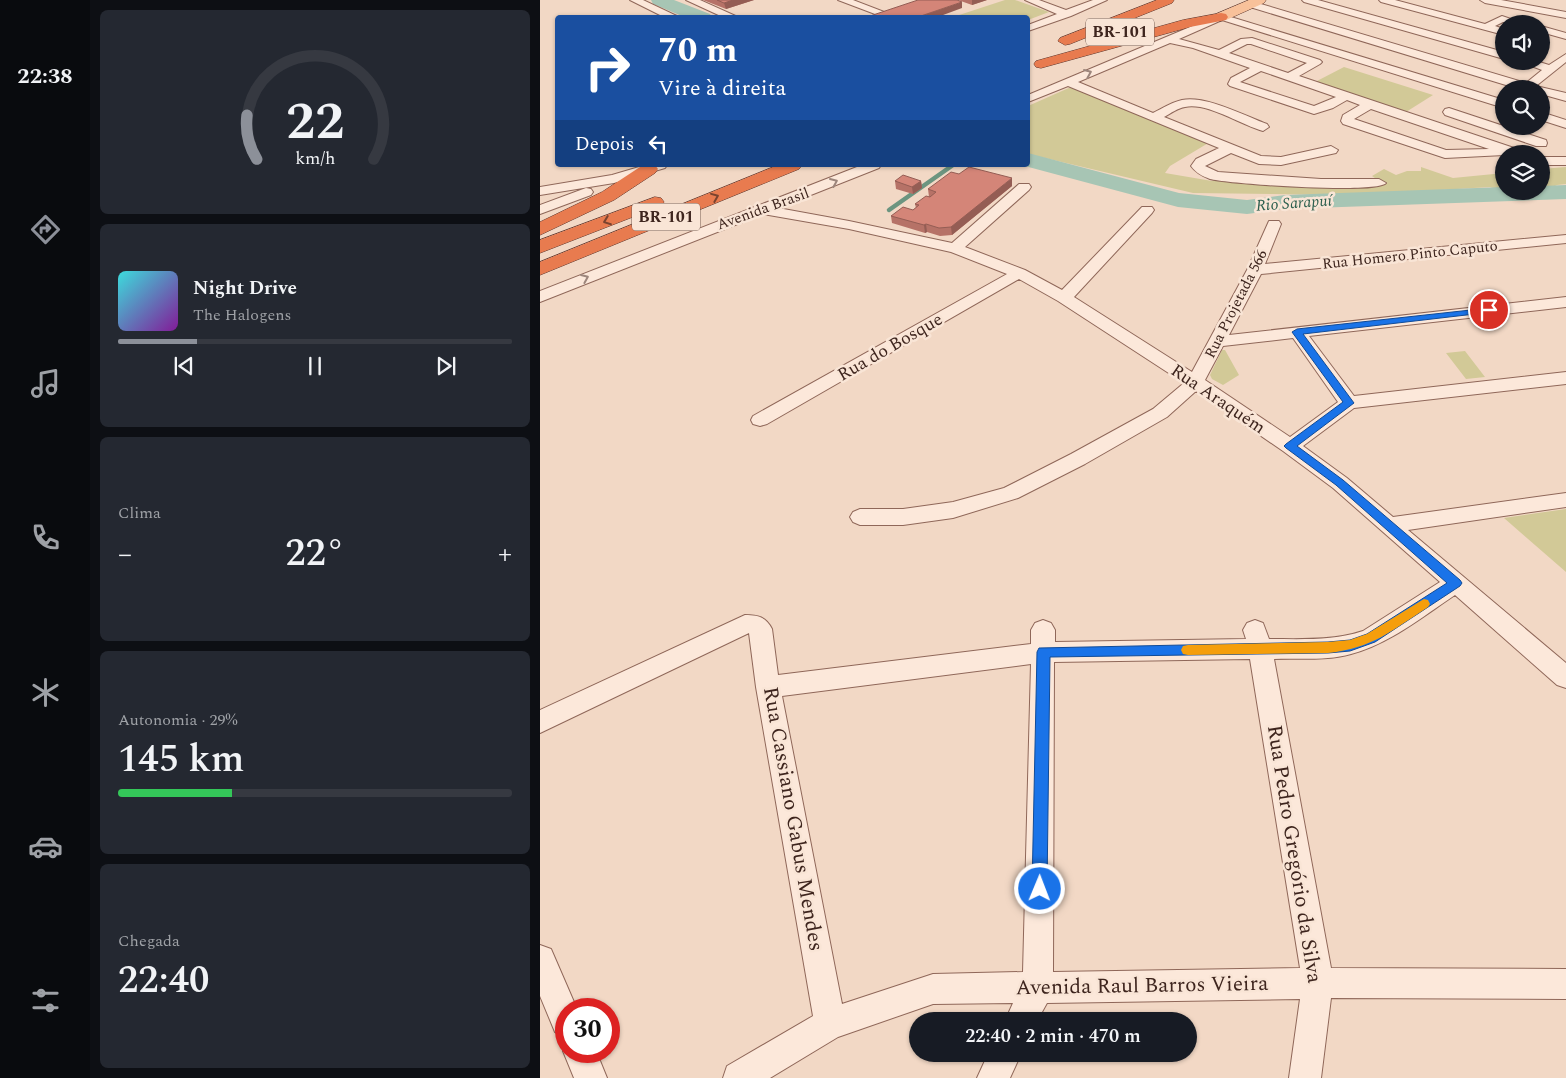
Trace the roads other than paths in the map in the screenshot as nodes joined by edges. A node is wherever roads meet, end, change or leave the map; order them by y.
1 (635, 0) edge
2 (691, 0) edge
3 (843, 0) edge
4 (1030, 0) edge
5 (1168, 0) edge
6 (1307, 0) edge
7 (1322, 0) edge
8 (1384, 0) edge
9 (1433, 0) edge
10 (1485, 0) edge
11 (1108, 2) edge
12 (1257, 3) edge
13 (1182, 7) dead end
14 (1417, 9) junction
15 (1472, 10) dead end
16 (1067, 14) junction
17 (669, 15) edge
18 (728, 15) edge
19 (887, 15) edge
20 (1566, 15) edge
21 (1221, 17) junction
22 (1456, 19) junction
23 (1495, 21) edge
24 (1030, 27) edge
25 (1486, 27) junction
26 (1495, 30) edge
27 (1550, 32) edge
28 (1566, 36) edge
29 (1171, 38) junction
30 (1050, 45) junction
31 (1495, 48) edge
32 (1495, 53) edge
33 (1220, 54) junction
34 (1030, 55) edge
35 (1566, 57) edge
36 (1034, 66) edge
37 (1260, 67) junction
38 (1552, 67) joint
39 (1289, 77) junction
40 (1503, 80) edge
41 (1538, 80) edge
42 (1068, 82) junction
43 (1550, 92) edge
44 (1346, 96) junction
45 (1564, 96) edge
46 (1030, 99) edge
47 (1495, 101) edge
48 (1370, 104) junction
49 (1449, 112) junction
50 (1495, 115) edge
51 (1156, 116) junction
52 (1550, 119) edge
53 (1566, 124) edge
54 (1432, 125) junction
55 (1263, 127) dead end
56 (1550, 135) edge
57 (1541, 143) junction
58 (1538, 145) edge
59 (1495, 146) edge
60 (1231, 148) junction
61 (1331, 150) dead end
62 (1495, 153) edge
63 (1550, 161) edge
64 (1566, 161) edge
65 (655, 167) edge
66 (745, 167) edge
67 (788, 167) edge
68 (869, 167) edge
69 (614, 179) junction
70 (704, 183) dead end
71 (1379, 183) dead end
72 (1024, 187) dead end
73 (540, 191) edge
74 (804, 194) junction
75 (668, 197) dead end
76 (540, 210) edge
77 (764, 210) junction
78 (1146, 210) dead end
79 (816, 218) junction
80 (1274, 224) dead end
81 (540, 229) edge
82 (1566, 239) edge
83 (540, 247) edge
84 (955, 248) junction
85 (540, 269) edge
86 (1254, 270) junction
87 (1019, 273) junction
88 (540, 297) edge
89 (1064, 298) junction
90 (1566, 302) edge
91 (1297, 332) junction
92 (1218, 341) junction
93 (1566, 378) edge
94 (1195, 382) junction
95 (1349, 403) junction
96 (760, 420) dead end
97 (1290, 446) junction
98 (1566, 500) edge
99 (860, 517) dead end
100 (1388, 525) junction
101 (1456, 583) junction
102 (1258, 639) junction
103 (1043, 641) junction
104 (1566, 678) edge
105 (768, 687) junction
106 (540, 722) edge
107 (540, 960) edge
108 (1318, 983) junction
109 (1566, 984) edge
110 (1038, 987) junction
111 (556, 998) edge
112 (1026, 1012) edge
113 (830, 1024) junction
114 (1001, 1062) edge
115 (584, 1063) edge
116 (591, 1078) edge
117 (739, 1078) edge
118 (993, 1078) edge
119 (1305, 1078) edge

1 - 17 street
2 - 18 street
3 - 19 street
4 - 16 street
5 - 30 highway, BR-101
6 - 32 street
7 - 31 street
8 - 14 street
9 - 14 street
10 - 20 street
11 - 16 street
11 - 30 highway
12 - 21 main road
12 - 40 street
13 - 36 highway, BR-101
14 - 22 street
15 - 22 street
16 - 24 street
21 - 29 street
21 - 36 highway
21 - 47 street
22 - 25 street
23 - 25 street
25 - 26 street
27 - 28 street
29 - 33 street
42 -> 29 street
30 - 34 highway, BR-101
33 - 37 street
33 - 39 street
35 - 38 street
37 - 39 street
37 - 44 street
38 - 41 street
39 - 44 street
42 - 46 street
42 - 51 street
43 - 45 street
44 - 48 street
48 - 54 street
48 - 62 street
49 - 50 street
49 - 54 street
49 - 57 street
51 - 55 street
51 - 60 street
52 - 53 street
54 - 59 street
56 - 57 street
57 - 58 street
60 - 61 street
60 - 71 street
63 - 64 street
65 - 69 street
65 - 81 highway
66 - 70 highway, BR-101
85 -> 67 highway, Avenida Brasil / BR-101
74 -> 68 street, Avenida Brasil
69 - 73 street
69 - 76 street
72 - 84 street
74 - 77 street, Avenida Brasil
74 - 79 street
75 -> 83 highway, BR-101
77 - 79 street, Rua Araquém
88 -> 77 street, Avenida Brasil
78 - 89 street
79 - 84 street, Rua Araquém
80 - 86 street, Rua Projetada 566
82 - 86 street, Rua Homero Pinto Caputo
84 - 87 street, Rua Araquém
86 - 92 street, Rua Projetada 566
87 - 89 street, Rua Araquém
87 - 96 street, Rua do Bosque
89 - 94 street, Rua Araquém
90 - 91 street
91 - 92 street
91 - 95 street
92 - 94 street, Rua Projetada 566
93 - 95 street
94 - 97 street, Rua Araquém
94 - 99 street, Rua Projetada 566
95 - 97 street
97 - 100 street, Rua Araquém
98 - 100 street
100 - 101 street, Rua Araquém
101 - 102 street
101 - 104 street, Rua Araquém
102 - 103 street
102 - 108 street, Rua Pedro Gregório da Silva
103 - 105 street
103 - 110 street
105 - 106 street, Rua Cassiano Gabus Mendes
105 - 113 street, Rua Cassiano Gabus Mendes
107 - 111 street
108 - 109 street, Avenida Raul Barros Vieira
108 - 110 street, Avenida Raul Barros Vieira
108 - 119 street, Rua Pedro Gregório da Silva
110 - 112 street
110 - 113 street, Avenida Raul Barros Vieira
113 - 117 street, Avenida Raul Barros Vieira
114 - 118 street
115 - 116 street

